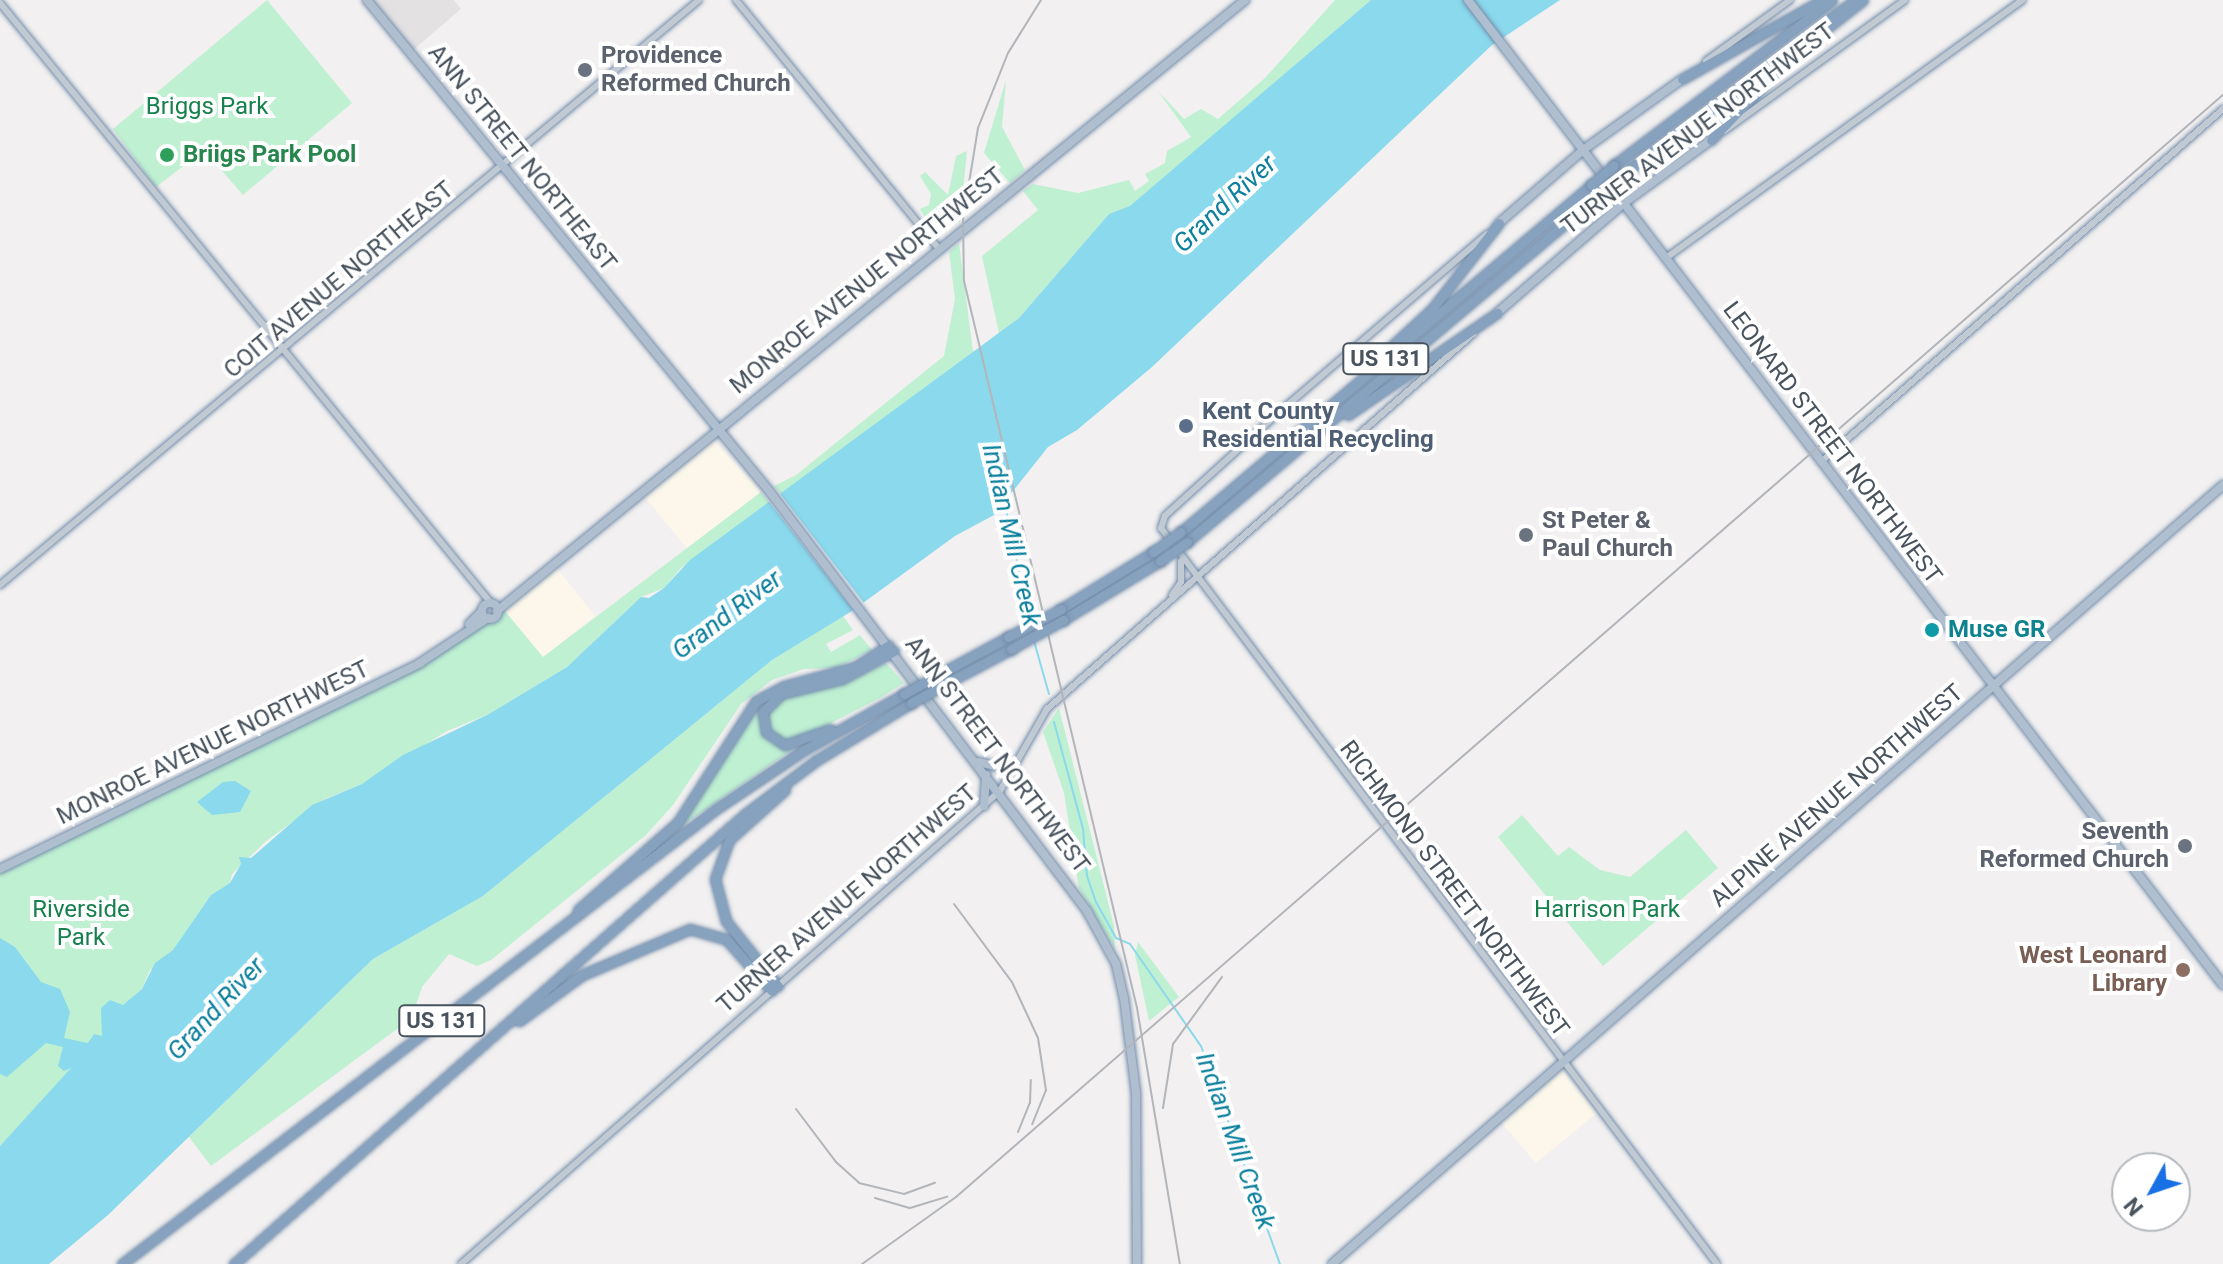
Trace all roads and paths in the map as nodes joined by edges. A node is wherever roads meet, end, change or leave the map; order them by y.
1 (367, 0) edge
2 (699, 0) edge
3 (736, 0) edge
4 (1245, 0) edge
5 (1468, 0) edge
6 (1790, 0) edge
7 (1822, 0) edge
8 (1832, 0) edge
9 (1855, 0) edge
10 (1863, 0) edge
11 (1905, 0) edge
12 (2022, 0) edge
13 (0, 3) edge
14 (1682, 79) junction
15 (2223, 109) edge
16 (1711, 140) junction
17 (1583, 150) junction
18 (503, 166) junction
19 (1624, 203) junction
20 (1499, 223) junction
21 (939, 249) junction
22 (1666, 258) junction
23 (1497, 313) junction
24 (647, 341) joint
25 (284, 351) junction
26 (1326, 411) junction
27 (718, 428) junction
28 (1300, 449) junction
29 (1821, 462) junction
30 (2223, 485) edge
31 (1180, 559) junction
32 (1195, 578) junction
33 (0, 585) edge
34 (489, 609) junction
35 (1157, 613) junction
36 (892, 648) junction
37 (1992, 686) junction
38 (874, 710) junction
39 (841, 743) junction
40 (978, 762) junction
41 (1016, 762) junction
42 (986, 774) junction
43 (1000, 791) junction
44 (984, 806) junction
45 (1, 870) edge
46 (544, 944) junction
47 (2223, 985) edge
48 (775, 988) junction
49 (1563, 1061) junction
50 (428, 1093) junction
51 (122, 1264) edge
52 (234, 1264) edge
53 (461, 1264) edge
54 (1137, 1264) edge
55 (1332, 1264) edge
56 (1717, 1264) edge

1 - 18 main road, ANN STREET NORTHEAST
2 - 18 street, COIT AVENUE NORTHEAST
3 - 21 street
4 - 21 main road, MONROE AVENUE NORTHWEST
5 - 17 main road, LEONARD STREET NORTHWEST
6 - 14 street
7 - 14 highway
8 - 26 highway, US 131, bridge
9 - 28 highway, US 131, bridge
10 - 16 highway
11 - 16 street, TURNER AVENUE NORTHWEST
12 - 22 street
13 - 25 street
14 - 17 main road
15 - 29 street
16 - 19 main road, TURNER AVENUE NORTHWEST
17 - 19 main road, LEONARD STREET NORTHWEST
17 - 20 main road
18 - 24 main road, ANN STREET NORTHEAST
18 - 25 street, COIT AVENUE NORTHEAST
19 - 22 main road, LEONARD STREET NORTHWEST
19 - 23 main road, TURNER AVENUE NORTHWEST
20 - 26 highway
20 - 31 street, RICHMOND STREET NORTHWEST
21 - 27 main road, MONROE AVENUE NORTHWEST
22 - 29 main road, LEONARD STREET NORTHWEST
23 - 28 highway
23 - 32 street, TURNER AVENUE NORTHWEST
24 - 27 main road, ANN STREET NORTHWEST
25 - 33 street, COIT AVENUE NORTHEAST
25 - 34 street
26 - 38 highway, US 131, bridge
27 - 34 main road, MONROE AVENUE NORTHWEST
27 - 36 main road, ANN STREET NORTHWEST
28 - 39 highway, US 131, bridge
29 - 37 main road, LEONARD STREET NORTHWEST
30 - 37 main road, ALPINE AVENUE NORTHWEST
31 - 32 street, RICHMOND STREET NORTHWEST
31 - 35 street
32 - 35 street, TURNER AVENUE NORTHWEST
32 - 49 street, RICHMOND STREET NORTHWEST
34 - 45 main road, MONROE AVENUE NORTHWEST
35 - 41 street, TURNER AVENUE NORTHWEST
36 - 38 highway
36 - 40 main road, ANN STREET NORTHWEST
36 - 46 highway
37 - 47 main road, LEONARD STREET NORTHWEST
37 - 49 main road, ALPINE AVENUE NORTHWEST
38 - 46 highway, US 131
39 - 48 highway
39 - 50 highway, US 131
40 - 41 main road
40 - 42 main road, ANN STREET NORTHWEST
41 - 43 street, TURNER AVENUE NORTHWEST
42 - 43 main road, ANN STREET NORTHWEST
42 - 44 main road
43 - 44 street, TURNER AVENUE NORTHWEST
43 - 54 main road, ANN STREET NORTHWEST
44 - 48 street, TURNER AVENUE NORTHWEST
46 - 51 highway, US 131
48 - 50 highway
48 - 53 street, TURNER AVENUE NORTHWEST
49 - 55 main road, ALPINE AVENUE NORTHWEST
49 - 56 street, RICHMOND STREET NORTHWEST
50 - 52 highway, US 131

